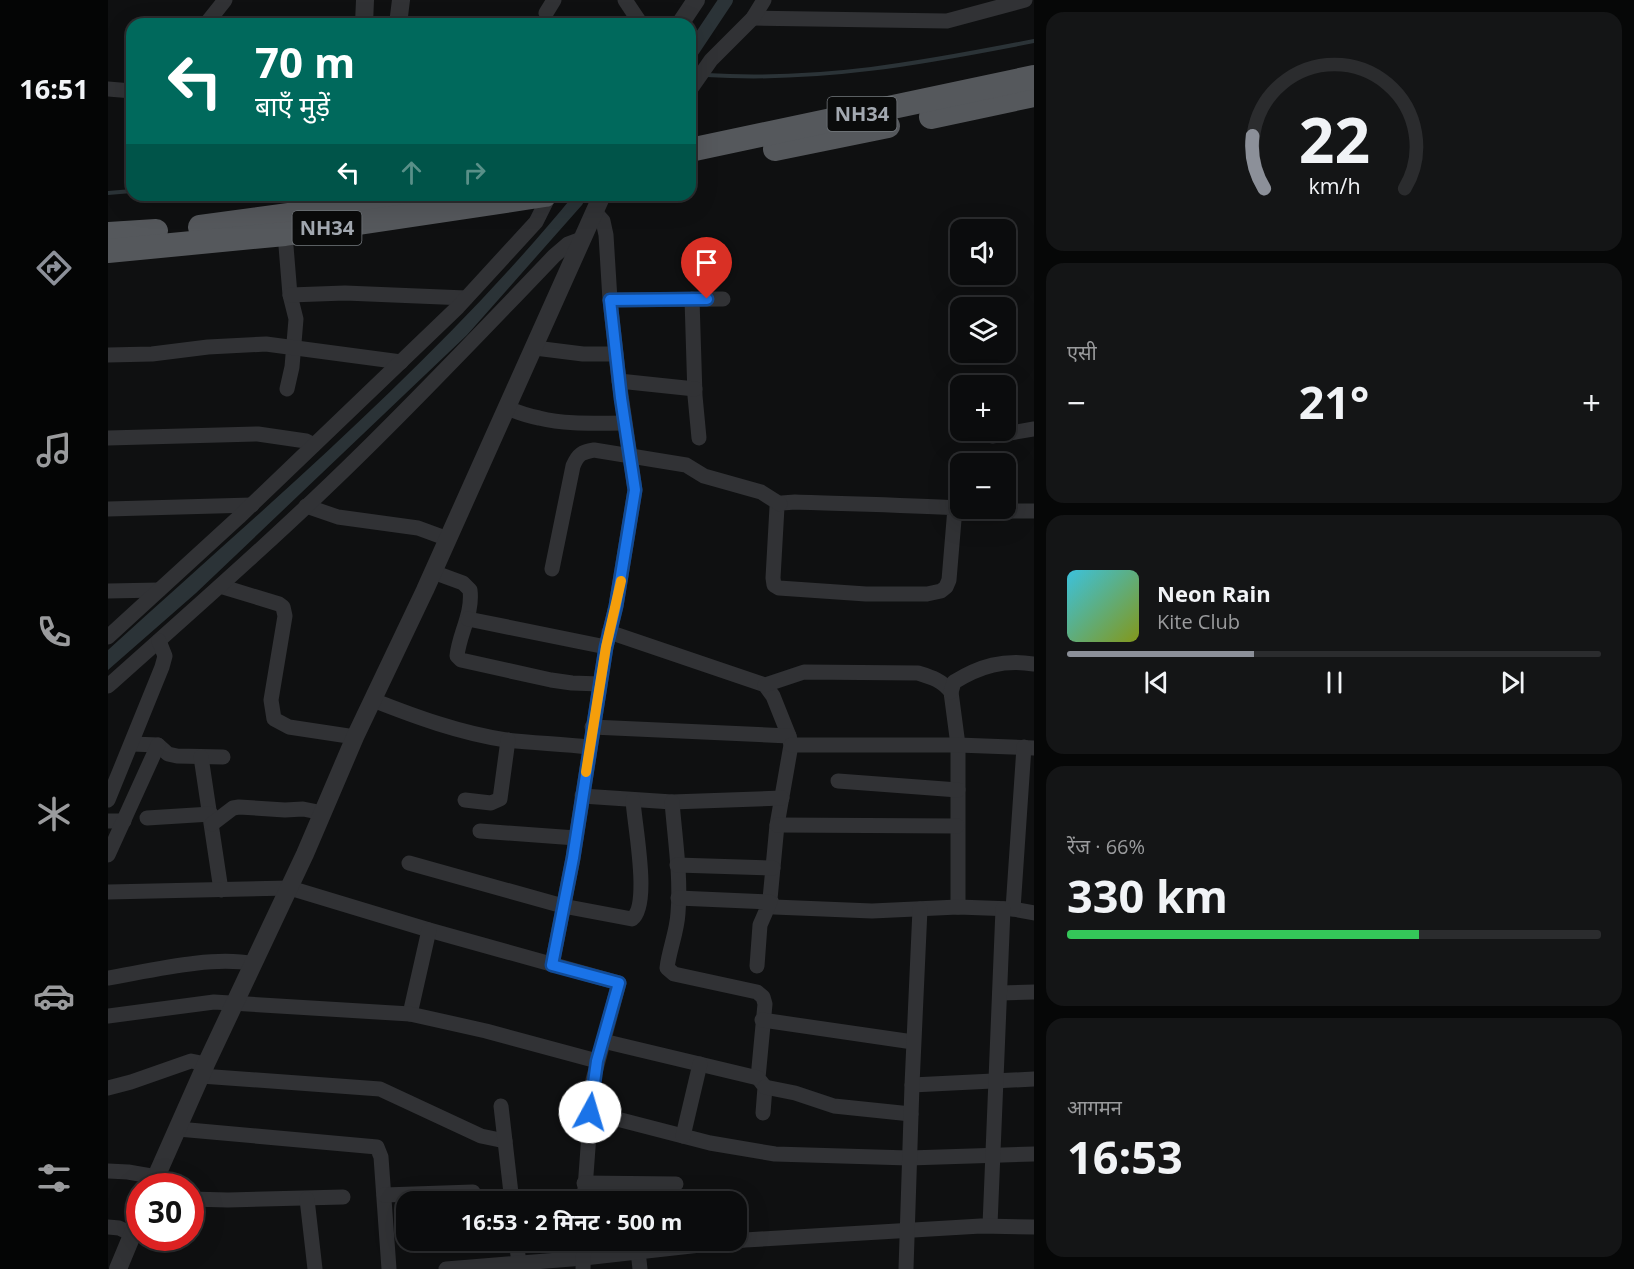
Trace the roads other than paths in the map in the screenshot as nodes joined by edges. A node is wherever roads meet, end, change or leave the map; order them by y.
1 (225, 0) edge
2 (365, 0) edge
3 (401, 0) edge
4 (625, 0) edge
5 (696, 0) edge
6 (764, 0) edge
7 (1026, 0) edge
8 (982, 5) edge
9 (211, 18) edge
10 (364, 18) edge
11 (399, 18) edge
12 (636, 18) edge
13 (684, 18) edge
14 (753, 18) junction
15 (1034, 77) edge
16 (696, 80) edge
17 (108, 89) edge
18 (126, 90) edge
19 (1034, 95) edge
20 (696, 149) edge
21 (696, 165) edge
22 (408, 201) edge
23 (457, 201) edge
24 (546, 201) edge
25 (600, 201) edge
26 (383, 206) edge
27 (595, 212) junction
28 (108, 234) edge
29 (285, 234) junction
30 (584, 238) junction
31 (108, 251) edge
32 (290, 295) junction
33 (466, 298) junction
34 (692, 299) junction
35 (723, 299) dead end
36 (610, 300) junction
37 (294, 348) junction
38 (535, 348) junction
39 (616, 354) junction
40 (108, 355) edge
41 (400, 362) junction
42 (619, 381) junction
43 (287, 389) dead end
44 (695, 389) junction
45 (507, 408) junction
46 (624, 423) junction
47 (1034, 429) edge
48 (1016, 432) edge
49 (108, 438) edge
50 (699, 438) dead end
51 (314, 444) junction
52 (629, 455) junction
53 (780, 504) junction
54 (252, 505) junction
55 (306, 506) junction
56 (950, 508) edge
57 (108, 509) edge
58 (1016, 511) edge
59 (1034, 511) edge
60 (960, 519) edge
61 (448, 539) junction
62 (552, 569) dead end
63 (433, 572) junction
64 (220, 586) junction
65 (159, 590) junction
66 (108, 591) edge
67 (468, 619) junction
68 (108, 637) edge
69 (608, 639) junction
70 (159, 640) junction
71 (1034, 664) edge
72 (600, 684) junction
73 (765, 685) junction
74 (108, 686) edge
75 (951, 692) junction
76 (373, 699) junction
77 (592, 727) junction
78 (355, 737) junction
79 (508, 740) junction
80 (790, 741) junction
81 (145, 744) junction
82 (958, 745) junction
83 (589, 747) junction
84 (1029, 748) edge
85 (201, 757) junction
86 (223, 757) dead end
87 (838, 781) dead end
88 (958, 790) junction
89 (582, 796) junction
90 (782, 798) junction
91 (108, 800) edge
92 (465, 800) dead end
93 (633, 800) junction
94 (672, 802) junction
95 (1027, 806) edge
96 (323, 813) junction
97 (147, 818) dead end
98 (211, 819) junction
99 (116, 821) edge
100 (777, 825) junction
101 (957, 826) junction
102 (480, 831) dead end
103 (576, 838) junction
104 (108, 855) edge
105 (409, 863) dead end
106 (677, 865) junction
107 (773, 868) junction
108 (290, 888) junction
109 (221, 890) junction
110 (108, 892) edge
111 (678, 898) junction
112 (770, 902) junction
113 (563, 906) junction
114 (958, 907) junction
115 (920, 909) junction
116 (1008, 909) junction
117 (1034, 913) edge
118 (429, 930) junction
119 (253, 964) junction
120 (552, 965) junction
121 (756, 966) dead end
122 (108, 978) edge
123 (1034, 992) edge
124 (1000, 993) junction
125 (235, 1002) junction
126 (410, 1014) junction
127 (108, 1017) edge
128 (762, 1020) junction
129 (603, 1041) junction
130 (913, 1042) junction
131 (597, 1061) junction
132 (700, 1064) junction
133 (203, 1070) junction
134 (1034, 1079) edge
135 (997, 1081) junction
136 (761, 1083) junction
137 (912, 1085) junction
138 (108, 1088) edge
139 (501, 1106) dead end
140 (590, 1112) junction
141 (764, 1113) dead end
142 (910, 1114) junction
143 (178, 1129) junction
144 (683, 1136) junction
145 (505, 1141) junction
146 (1034, 1154) edge
147 (993, 1155) junction
148 (909, 1158) junction
149 (108, 1172) edge
150 (158, 1173) edge
151 (126, 1176) edge
152 (584, 1184) junction
153 (676, 1184) dead end
154 (511, 1191) edge
155 (584, 1191) edge
156 (384, 1195) junction
157 (396, 1195) edge
158 (343, 1197) dead end
159 (204, 1199) edge
160 (307, 1199) junction
161 (990, 1225) junction
162 (108, 1227) edge
163 (1034, 1227) edge
164 (126, 1231) edge
165 (906, 1231) junction
166 (747, 1240) edge
167 (126, 1249) edge
168 (517, 1251) edge
169 (638, 1251) joint
170 (519, 1263) junction
171 (584, 1263) edge
172 (118, 1269) edge
173 (315, 1269) edge
174 (389, 1269) edge
175 (446, 1269) edge
176 (639, 1269) edge
177 (906, 1269) edge

1 - 9 street
2 - 10 street
3 - 11 street
4 - 12 street
5 - 13 street
6 - 14 street
7 - 8 street
8 - 14 street
14 - 16 street
15 - 20 highway, NH34
17 - 18 street
19 - 21 highway, NH34
22 - 26 highway, NH34
23 - 26 highway, NH34
24 - 33 street
25 - 27 street
26 - 28 highway, NH34
26 - 29 highway, NH34
27 - 30 street
27 - 36 street
29 - 31 highway, NH34
29 - 32 street
30 - 38 street
30 - 55 street
32 - 33 street
32 - 37 street
33 - 41 street
34 - 35 street
34 - 36 street
34 - 44 street
36 - 39 street
37 - 40 street
37 - 41 street
37 - 43 street
38 - 39 street
38 - 45 street
39 - 42 street
41 - 51 street
42 - 44 street
42 - 46 street
44 - 50 street
45 - 46 street
45 - 61 street
46 - 52 street
47 - 48 street
49 - 51 street
51 - 54 street
52 - 53 street
52 - 62 street
52 - 69 street
53 - 56 street
53 - 60 street
54 - 57 street
54 - 65 street
55 - 61 street
55 - 64 street
58 - 59 street
61 - 63 street
63 - 67 street
63 - 76 street
64 - 70 street
64 - 78 street
65 - 66 street
65 - 68 street
67 - 69 street
67 - 72 street
69 - 72 street
69 - 73 street
70 - 74 street
70 - 81 street
71 - 75 street
72 - 77 street
73 - 75 street
73 - 80 street
75 - 82 street
76 - 78 street
76 - 79 street
77 - 80 street
77 - 83 street
78 - 96 street
79 - 83 street
79 - 92 street
80 - 82 street
80 - 90 street
81 - 85 street
81 - 91 street
81 - 99 street
82 - 84 street
82 - 88 street
83 - 89 street
84 - 95 street
85 - 86 street
85 - 98 street
87 - 88 street
88 - 101 street
89 - 93 street
89 - 103 street
90 - 94 street
90 - 100 street
93 - 94 street
93 - 113 street
94 - 106 street
95 - 116 street
96 - 98 street
96 - 108 street
97 - 98 street
98 - 109 street
99 - 104 street
100 - 101 street
100 - 107 street
101 - 114 street
102 - 103 street
103 - 113 street
105 - 113 street
106 - 107 street
106 - 111 street
107 - 112 street
108 - 109 street
108 - 118 street
108 - 119 street
109 - 110 street
111 - 112 street
111 - 128 street
112 - 115 street
112 - 121 street
113 - 120 street
114 - 115 street
114 - 116 street
115 - 130 street
116 - 117 street
116 - 124 street
118 - 120 street
118 - 126 street
119 - 122 street
119 - 125 street
120 - 129 street
123 - 124 street
124 - 135 street
125 - 126 street
125 - 127 street
125 - 133 street
126 - 131 street
128 - 130 street
128 - 136 street
129 - 131 street
129 - 132 street
130 - 137 street
131 - 140 street
132 - 136 street
132 - 144 street
133 - 138 street
133 - 143 street
133 - 145 street
134 - 135 street
135 - 137 street
135 - 147 street
136 - 141 street
136 - 142 street
137 - 142 street
139 - 145 street
140 - 144 street
140 - 152 street
142 - 148 street
143 - 150 street
143 - 156 street
144 - 148 street
145 - 154 street
146 - 147 street
147 - 148 street
147 - 161 street
148 - 165 street
149 - 151 street
152 - 153 street
152 - 155 street
156 - 157 street
156 - 174 street
158 - 160 street
159 - 160 street
160 - 173 street
161 - 163 street
161 - 165 street
162 - 164 street
165 - 166 street
165 - 177 street
167 - 172 street
168 - 170 street
169 - 171 street
169 - 176 street
170 - 171 street
170 - 175 street

